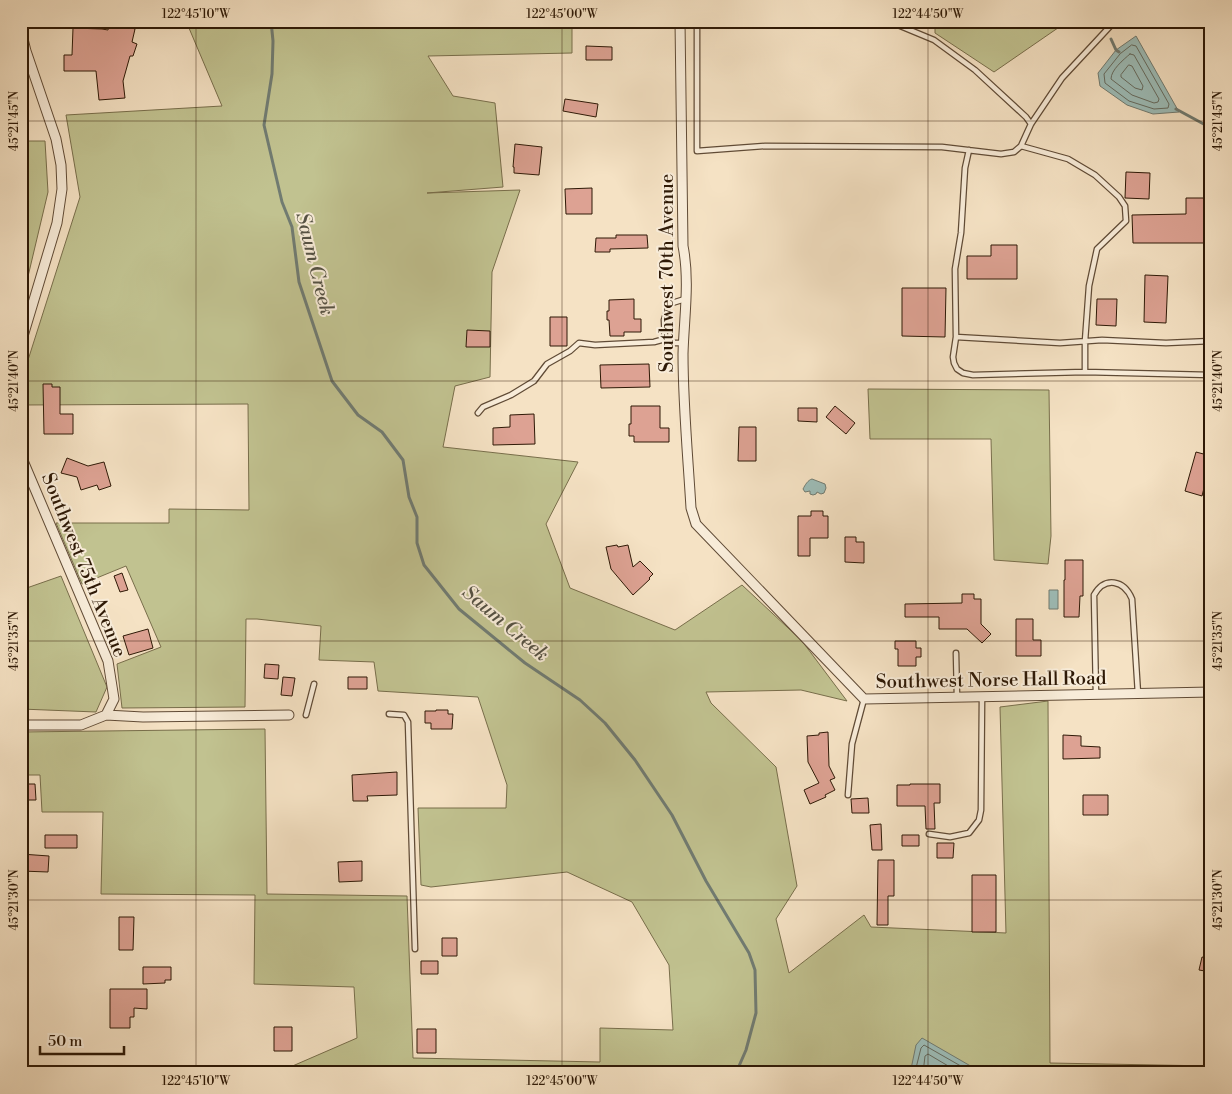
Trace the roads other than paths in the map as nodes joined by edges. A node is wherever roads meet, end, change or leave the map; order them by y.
1 (680, 21) edge
2 (697, 21) edge
3 (879, 21) edge
4 (1115, 21) edge
5 (21, 31) edge
6 (1031, 124) junction
7 (1022, 146) junction
8 (969, 150) junction
9 (685, 299) junction
10 (956, 337) junction
11 (665, 339) junction
12 (1085, 341) junction
13 (1211, 341) edge
14 (21, 343) edge
15 (684, 343) junction
16 (1085, 372) junction
17 (1211, 375) edge
18 (478, 413) dead end
19 (21, 456) edge
20 (696, 524) joint
21 (956, 653) dead end
22 (314, 684) dead end
23 (1211, 692) edge
24 (1138, 694) junction
25 (1096, 695) junction
26 (956, 697) junction
27 (982, 697) junction
28 (864, 699) junction
29 (389, 714) dead end
30 (106, 715) junction
31 (289, 715) dead end
32 (306, 715) dead end
33 (21, 725) edge
34 (848, 795) dead end
35 (929, 834) dead end
36 (415, 950) dead end

1 - 9 street, Southwest 70th Avenue
2 - 8 lane
3 - 6 lane
4 - 6 lane
5 - 14 street
6 - 7 lane
7 - 8 lane
7 - 12 lane
8 - 10 lane
9 - 11 lane
9 - 15 street, Southwest 70th Avenue
10 - 12 lane
10 - 16 lane
11 - 15 lane
11 - 18 lane
12 - 13 lane
12 - 16 lane
15 - 20 street, Southwest 70th Avenue
16 - 17 lane
19 - 30 street, Southwest 75th Avenue
20 - 28 street, Southwest Norse Hall Road
21 - 26 lane
22 - 32 lane
23 - 24 street, Southwest Norse Hall Road
24 - 25 street, Southwest Norse Hall Road
24 - 25 lane
25 - 27 street, Southwest Norse Hall Road
26 - 27 street, Southwest Norse Hall Road
26 - 28 street, Southwest Norse Hall Road
27 - 35 lane
28 - 34 lane
29 - 36 lane
30 - 31 street
30 - 33 street

